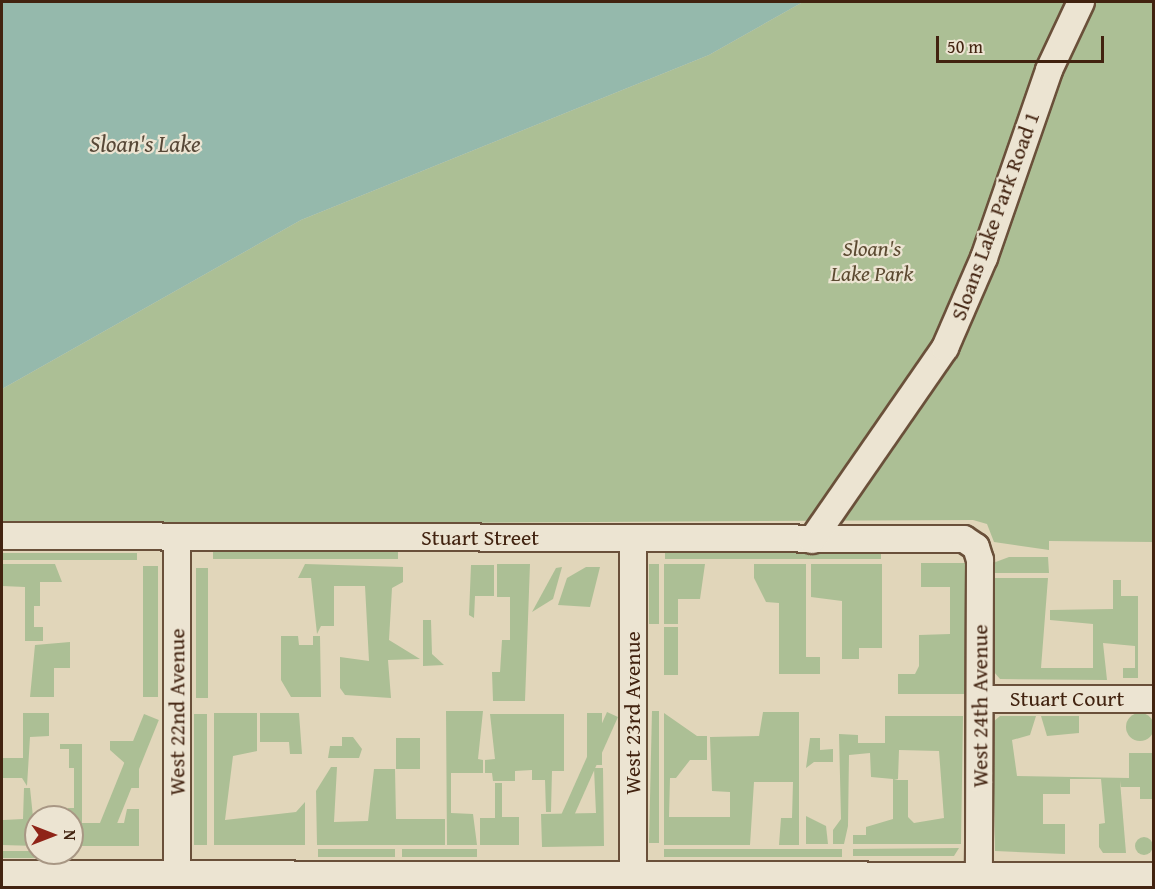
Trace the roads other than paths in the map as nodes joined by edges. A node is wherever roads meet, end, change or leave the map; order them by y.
1 (1081, 2) edge
2 (2, 536) edge
3 (177, 537) junction
4 (958, 538) joint
5 (633, 539) junction
6 (812, 540) junction
7 (980, 699) junction
8 (1154, 699) edge
9 (2, 874) edge
10 (1154, 876) edge
11 (177, 881) edge
12 (633, 881) edge
13 (979, 882) edge

1 - 6 street, Sloans Lake Park Road 1
2 - 3 street, Stuart Street
3 - 5 street, Stuart Street
3 - 11 street, West 22nd Avenue
4 - 6 street, Stuart Street
4 - 7 street, West 24th Avenue
5 - 6 street, Stuart Street
5 - 12 street, West 23rd Avenue
7 - 8 street, Stuart Court
7 - 13 street, West 24th Avenue
9 - 11 street
10 - 13 street
11 - 12 street
12 - 13 street

